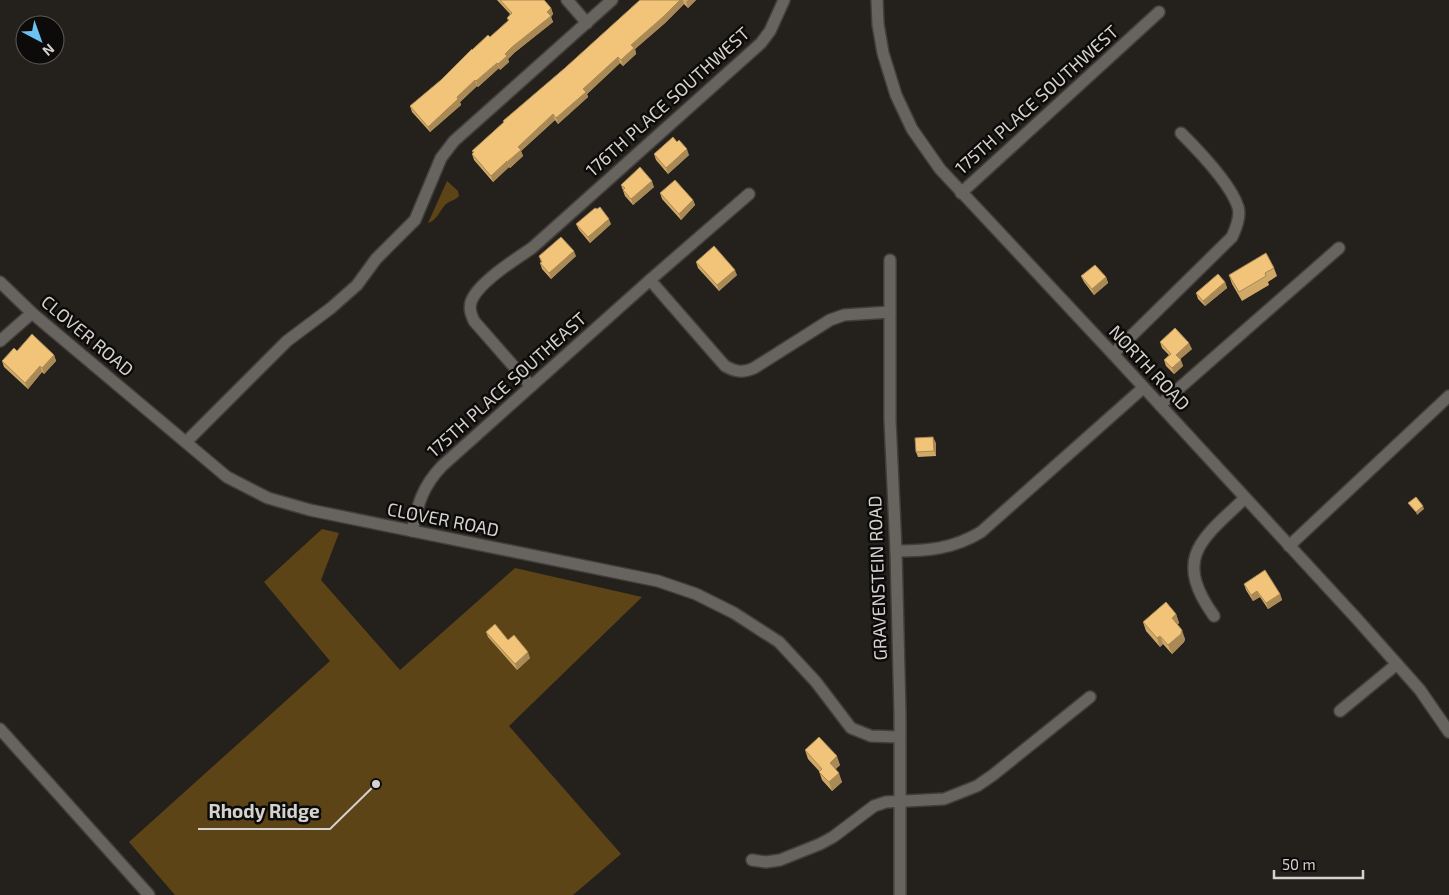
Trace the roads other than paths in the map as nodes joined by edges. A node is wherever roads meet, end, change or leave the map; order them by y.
1 (567, 0) edge
2 (612, 0) edge
3 (784, 0) edge
4 (877, 0) edge
5 (1159, 12) dead end
6 (587, 23) junction
7 (1181, 133) dead end
8 (962, 193) junction
9 (749, 194) dead end
10 (1339, 248) dead end
11 (890, 260) dead end
12 (650, 280) junction
13 (0, 282) edge
14 (890, 312) junction
15 (32, 313) junction
16 (0, 341) edge
17 (1113, 354) junction
18 (531, 386) junction
19 (1143, 388) junction
20 (1449, 396) edge
21 (1160, 405) junction
22 (186, 442) junction
23 (1245, 498) junction
24 (412, 531) junction
25 (1289, 546) junction
26 (896, 551) junction
27 (1214, 616) dead end
28 (1397, 664) junction
29 (1090, 697) dead end
30 (1340, 711) dead end
31 (0, 729) edge
32 (1449, 732) edge
33 (899, 737) junction
34 (900, 802) junction
35 (752, 860) dead end
36 (149, 895) edge
37 (900, 895) edge

1 - 6 street
2 - 6 street
3 - 18 street, 176TH PLACE SOUTHWEST
4 - 8 street, NORTH ROAD
5 - 8 street, 175TH PLACE SOUTHWEST
6 - 22 street
7 - 17 street
8 - 17 street, NORTH ROAD
9 - 12 street
10 - 21 street
11 - 14 street, GRAVENSTEIN ROAD
12 - 14 street
12 - 18 street, 175TH PLACE SOUTHEAST
13 - 15 street, CLOVER ROAD
14 - 26 street, GRAVENSTEIN ROAD
15 - 16 street
15 - 22 street, CLOVER ROAD
17 - 19 street, NORTH ROAD
18 - 24 street, 175TH PLACE SOUTHEAST
19 - 21 street, NORTH ROAD
19 - 26 street
20 - 25 street
21 - 23 street, NORTH ROAD
22 - 24 street, CLOVER ROAD
23 - 25 street, NORTH ROAD
23 - 27 street
24 - 33 street, CLOVER ROAD
25 - 28 street, NORTH ROAD
26 - 33 street, GRAVENSTEIN ROAD
28 - 30 street
28 - 32 street, NORTH ROAD
29 - 34 street
31 - 36 street
33 - 34 street, GRAVENSTEIN ROAD
34 - 35 street
34 - 37 street, GRAVENSTEIN ROAD

